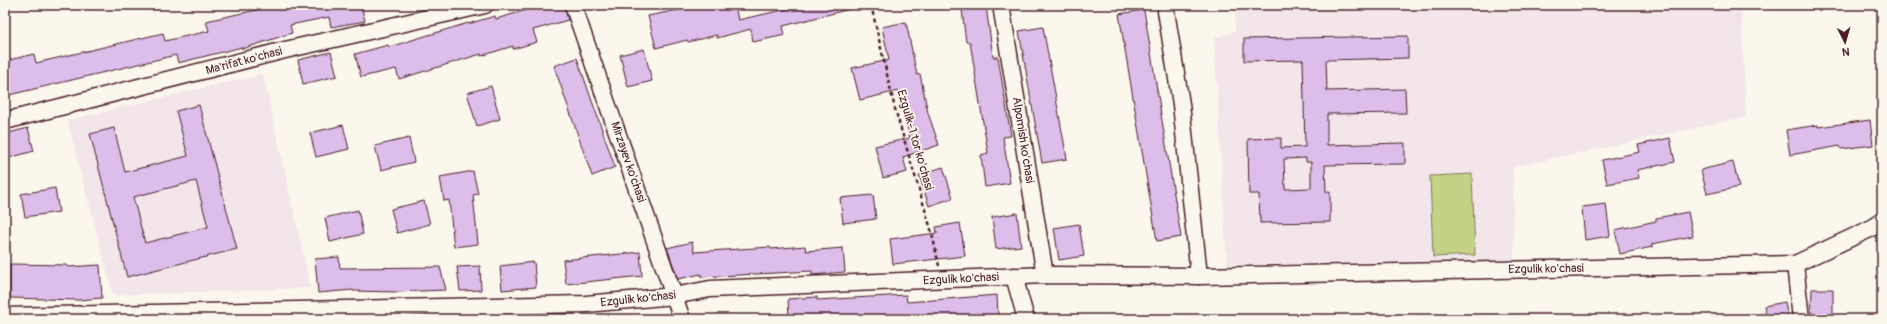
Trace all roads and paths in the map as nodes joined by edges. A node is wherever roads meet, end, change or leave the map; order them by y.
1 (485, 5) edge
2 (573, 5) edge
3 (871, 5) edge
4 (1001, 5) edge
5 (1166, 11) dead end
6 (5, 122) edge
7 (1882, 221) edge
8 (1795, 264) junction
9 (1045, 275) junction
10 (1014, 276) junction
11 (1199, 276) junction
12 (942, 280) junction
13 (674, 296) junction
14 (5, 316) edge
15 (221, 316) edge
16 (682, 319) edge
17 (1026, 319) edge
18 (1801, 319) edge

1 - 6 street, Ma'rifat ko'chasi
2 - 13 street, Mirzayev ko'chasi
3 - 12 path, Ezgulik-1 tor ko'chasi
4 - 9 street, Alpomish ko'chasi
5 - 11 street
7 - 8 street, Ezgulik ko'chasi
8 - 11 street, Ezgulik ko'chasi
8 - 18 street
9 - 10 street, Ezgulik ko'chasi
9 - 11 street, Ezgulik ko'chasi
10 - 12 street, Ezgulik ko'chasi
10 - 17 street
12 - 13 street, Ezgulik ko'chasi
13 - 15 street, Ezgulik ko'chasi
13 - 16 street, Mirzayev ko'chasi
14 - 15 street, Ezgulik ko'chasi

